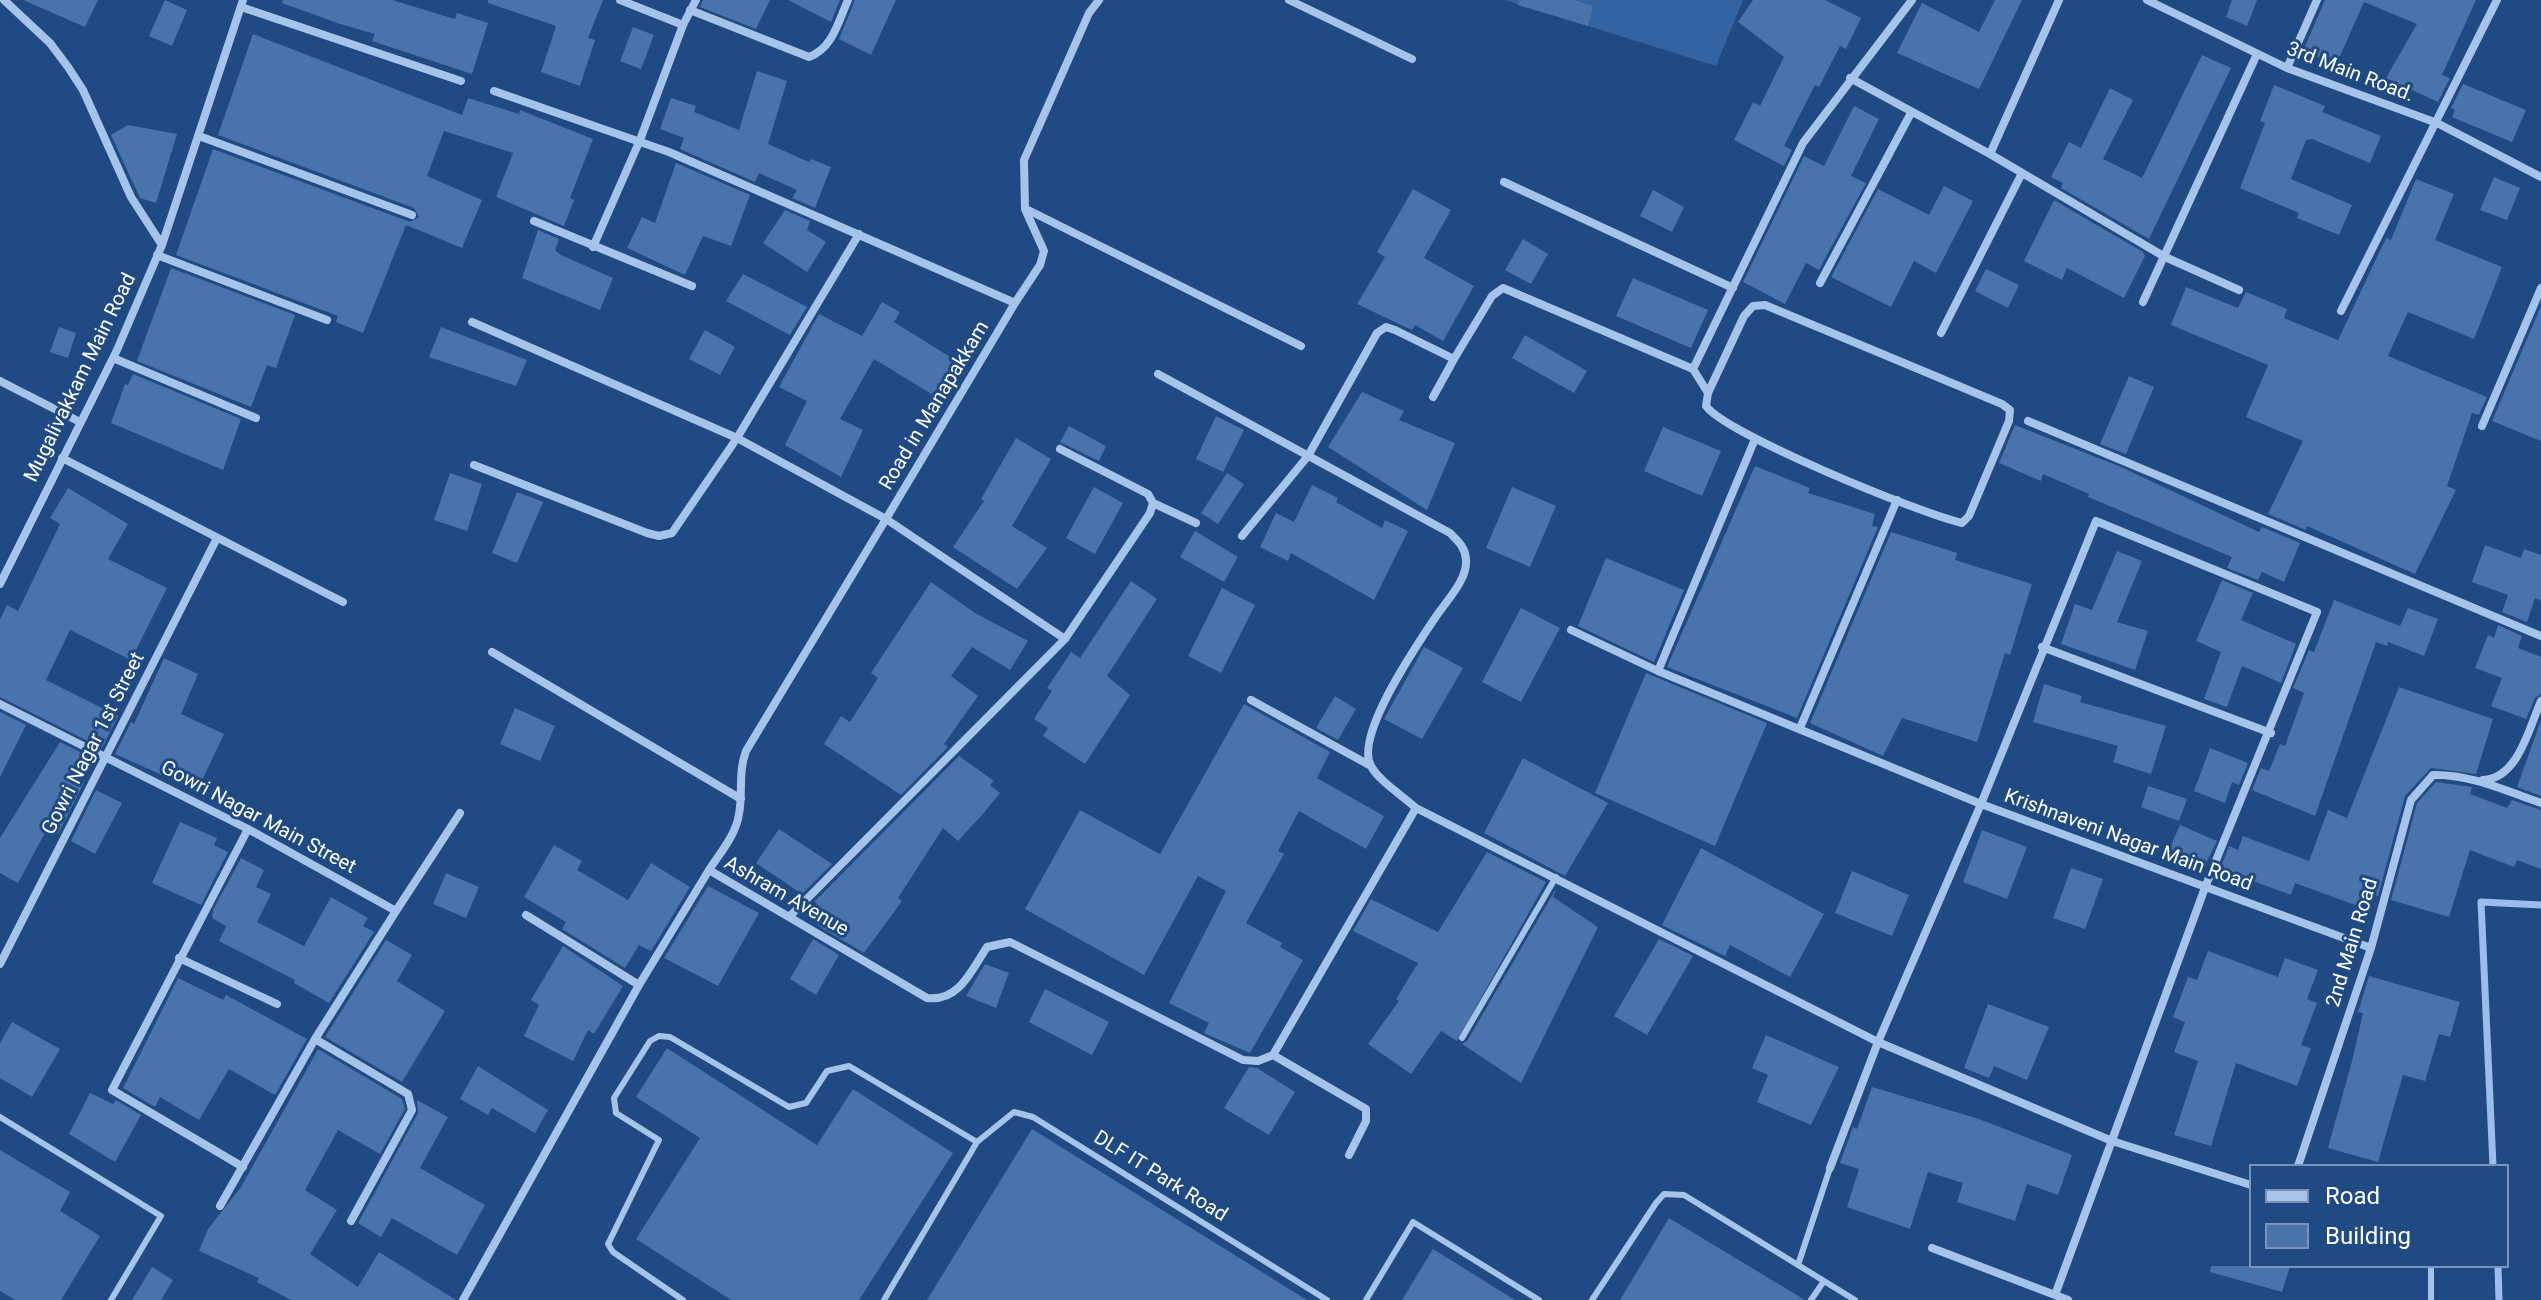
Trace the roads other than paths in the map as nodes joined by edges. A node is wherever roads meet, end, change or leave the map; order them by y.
1 (4, 0) edge
2 (620, 0) edge
3 (696, 0) edge
4 (848, 0) edge
5 (1099, 0) edge
6 (1289, 0) edge
7 (1912, 0) edge
8 (2059, 0) edge
9 (2147, 0) edge
10 (2317, 0) edge
11 (2497, 0) edge
12 (242, 4) edge
13 (690, 10) junction
14 (683, 25) junction
15 (2257, 54) junction
16 (1412, 59) dead end
17 (2287, 68) junction
18 (1850, 78) junction
19 (461, 81) dead end
20 (494, 91) dead end
21 (1911, 113) junction
22 (2437, 123) junction
23 (199, 136) junction
24 (640, 140) junction
25 (1990, 154) junction
26 (2022, 173) junction
27 (2541, 177) edge
28 (1504, 182) dead end
29 (1025, 209) junction
30 (412, 215) dead end
31 (534, 221) dead end
32 (859, 234) junction
33 (162, 245) junction
34 (593, 247) junction
35 (157, 255) junction
36 (2165, 257) junction
37 (1820, 283) dead end
38 (692, 286) dead end
39 (1733, 288) junction
40 (2541, 288) edge
41 (2239, 290) dead end
42 (2143, 302) dead end
43 (1015, 303) junction
44 (2341, 311) dead end
45 (327, 320) dead end
46 (472, 322) dead end
47 (1941, 333) dead end
48 (1301, 346) dead end
49 (113, 358) junction
50 (1454, 359) junction
51 (1693, 369) junction
52 (1158, 374) dead end
53 (0, 381) edge
54 (1708, 393) junction
55 (1433, 397) dead end
56 (256, 418) dead end
57 (2028, 421) dead end
58 (80, 422) junction
59 (2482, 426) dead end
60 (737, 438) junction
61 (1755, 439) junction
62 (1060, 449) dead end
63 (1308, 456) junction
64 (62, 458) junction
65 (474, 465) dead end
66 (1897, 500) junction
67 (1153, 503) junction
68 (886, 519) junction
69 (1196, 523) dead end
70 (1242, 536) dead end
71 (217, 538) junction
72 (0, 584) edge
73 (343, 602) dead end
74 (1571, 630) dead end
75 (2541, 636) edge
76 (1065, 639) junction
77 (2042, 647) junction
78 (492, 652) dead end
79 (1658, 671) junction
80 (1251, 700) dead end
81 (2541, 701) edge
82 (0, 704) edge
83 (1800, 728) junction
84 (2271, 733) junction
85 (106, 755) junction
86 (1371, 766) junction
87 (2474, 780) junction
88 (741, 799) junction
89 (2541, 803) edge
90 (1981, 804) junction
91 (1416, 808) junction
92 (460, 813) dead end
93 (248, 829) junction
94 (709, 870) junction
95 (1556, 877) junction
96 (2206, 885) junction
97 (396, 911) junction
98 (526, 915) dead end
99 (789, 917) junction
100 (2371, 948) junction
101 (179, 958) junction
102 (0, 964) edge
103 (639, 985) junction
104 (277, 1004) dead end
105 (1462, 1038) dead end
106 (315, 1039) junction
107 (1878, 1042) junction
108 (1273, 1055) junction
109 (0, 1117) edge
110 (2112, 1141) junction
111 (977, 1142) junction
112 (1349, 1155) dead end
113 (2299, 1164) edge
114 (243, 1167) junction
115 (1830, 1168) joint
116 (2249, 1184) edge
117 (220, 1206) dead end
118 (351, 1221) dead end
119 (1932, 1248) dead end
120 (1798, 1265) junction
121 (2431, 1268) edge
122 (1824, 1281) junction
123 (2055, 1295) junction
124 (111, 1300) edge
125 (463, 1300) edge
126 (683, 1300) edge
127 (884, 1300) edge
128 (1327, 1300) edge
129 (1366, 1300) edge
130 (1539, 1300) edge
131 (1592, 1300) edge
132 (1811, 1300) edge
133 (1855, 1300) edge
134 (2068, 1300) edge
135 (2431, 1300) edge

1 - 33 street
2 - 14 street
3 - 13 street
4 - 13 street
5 - 29 street
6 - 16 street
7 - 18 street
8 - 25 street
9 - 15 street, 3rd Main Road.
10 - 17 street
11 - 22 street
12 - 19 street
12 - 23 street, Mugalivakkam Main Road
13 - 14 street
14 - 24 street
15 - 17 street, 3rd Main Road.
15 - 36 street
17 - 22 street, 3rd Main Road.
18 - 21 street
18 - 39 street
20 - 24 street, Road in Manapakkam
21 - 25 street
21 - 37 street
22 - 27 street, 3rd Main Road.
22 - 44 street
23 - 30 street
23 - 33 street, Mugalivakkam Main Road
24 - 32 street, Road in Manapakkam
24 - 34 street
25 - 26 street
26 - 36 street
26 - 47 street
28 - 39 street
29 - 43 street
29 - 48 street
31 - 34 street
32 - 43 street, Road in Manapakkam
32 - 60 street
33 - 35 street, Mugalivakkam Main Road
34 - 38 street
35 - 45 street
35 - 49 street, Mugalivakkam Main Road
36 - 41 street
36 - 42 street
39 - 51 street
40 - 59 street
43 - 68 street, Road in Manapakkam
46 - 60 street
49 - 56 street
49 - 58 street, Mugalivakkam Main Road
50 - 51 street
50 - 55 street
50 - 63 street
51 - 54 street
52 - 63 street
53 - 58 street
54 - 61 street
54 - 66 street
57 - 75 street
58 - 64 street, Mugalivakkam Main Road
60 - 65 street
60 - 68 street
61 - 66 street
61 - 79 street
62 - 67 street
63 - 70 street
63 - 86 street
64 - 71 street
64 - 72 street, Mugalivakkam Main Road
66 - 83 street
67 - 69 street
67 - 76 street
68 - 76 street, Road in Manapakkam
68 - 88 street
71 - 73 street
71 - 85 street, Gowri Nagar 1st Street
74 - 79 street
76 - 99 street
77 - 84 street
77 - 84 street
77 - 90 street
78 - 88 street
79 - 83 street
80 - 86 street
81 - 87 street
82 - 85 street, Gowri Nagar Main Street
83 - 90 street
84 - 96 street
85 - 93 street, Gowri Nagar Main Street
85 - 102 street, Gowri Nagar 1st Street
86 - 91 street
87 - 89 street
87 - 100 street, 2nd Main Road
88 - 94 street
90 - 96 street, Krishnaveni Nagar Main Road
90 - 107 street, Krishnaveni Nagar Main Road
91 - 95 street
91 - 108 street
92 - 97 street
93 - 97 street, Gowri Nagar Main Street
93 - 101 street
94 - 99 street, Ashram Avenue
94 - 103 street, Ashram Avenue
95 - 105 lane
95 - 107 street
96 - 100 street, Krishnaveni Nagar Main Road
96 - 110 street
97 - 106 street
98 - 103 street
99 - 108 street, Ashram Avenue
100 - 113 street, 2nd Main Road
101 - 104 street
101 - 114 street
103 - 125 street, Ashram Avenue
106 - 114 street
106 - 118 street
107 - 110 street
107 - 115 street, Krishnaveni Nagar Main Road
108 - 112 street
109 - 124 lane
110 - 116 street
110 - 123 street
111 - 126 lane
111 - 127 lane, DLF IT Park Road
111 - 128 lane, DLF IT Park Road
114 - 117 street
115 - 120 lane
119 - 123 street
120 - 122 lane
120 - 131 lane
121 - 135 lane
122 - 132 lane
122 - 133 lane
123 - 134 street
129 - 130 lane

